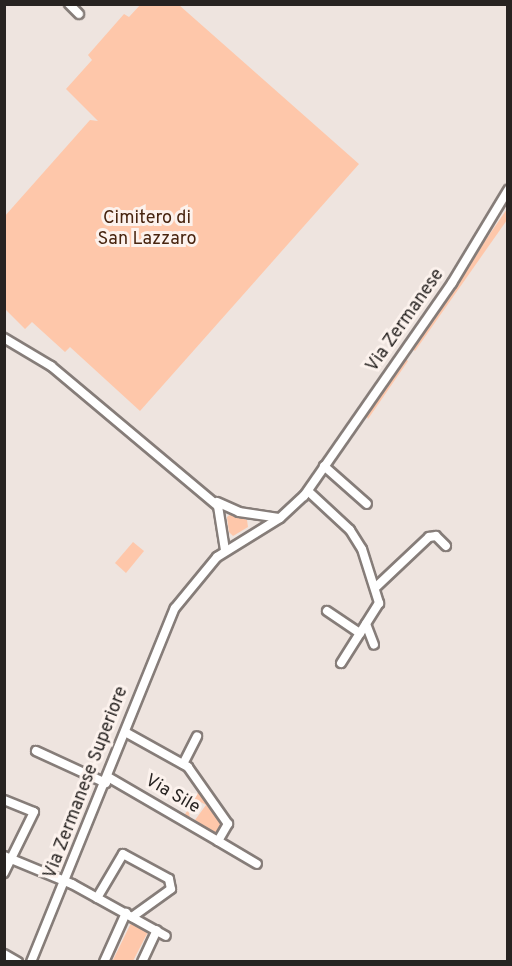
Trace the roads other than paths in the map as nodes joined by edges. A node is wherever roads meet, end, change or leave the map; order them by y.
1 (69, 4) edge
2 (79, 14) dead end
3 (507, 190) edge
4 (4, 338) edge
5 (14, 344) junction
6 (4, 346) edge
7 (324, 466) junction
8 (308, 490) junction
9 (208, 496) junction
10 (367, 504) dead end
11 (243, 513) junction
12 (280, 518) junction
13 (254, 533) junction
14 (446, 546) dead end
15 (225, 550) junction
16 (376, 587) junction
17 (327, 611) dead end
18 (171, 615) joint
19 (366, 624) junction
20 (360, 633) junction
21 (374, 645) dead end
22 (341, 663) dead end
23 (125, 732) junction
24 (197, 736) dead end
25 (36, 751) dead end
26 (183, 764) junction
27 (107, 780) junction
28 (4, 800) edge
29 (219, 841) junction
30 (8, 857) edge
31 (257, 864) dead end
32 (4, 873) edge
33 (66, 882) junction
34 (97, 898) junction
35 (129, 915) junction
36 (157, 930) junction
37 (166, 936) dead end
38 (4, 954) edge
39 (18, 962) edge
40 (31, 962) edge
41 (104, 962) edge
42 (142, 962) edge

1 - 2 street
3 - 7 street, Via Zermanese
4 - 5 street
5 - 6 street
5 - 9 street
7 - 8 street, Via Zermanese
7 - 10 street
8 - 12 street, Via Zermanese
8 - 16 street
9 - 11 street
9 - 15 street
11 - 12 street
11 - 13 street
12 - 13 street, Via Zermanese
13 - 15 street, Via Zermanese
14 - 16 street
15 - 18 street, Via Zermanese
16 - 19 street
17 - 20 street
18 - 23 street, Via Zermanese Superiore
19 - 20 street
19 - 21 street
20 - 22 street
23 - 26 street, Via Sile
23 - 27 street, Via Zermanese Superiore
24 - 26 street, Via Sile
25 - 27 street, Via Sile
26 - 29 street, Via Sile
27 - 29 street, Via Sile
27 - 33 street, Via Zermanese Superiore
28 - 30 street
29 - 31 street, Via Sile
30 - 32 street
30 - 33 street
33 - 34 street
33 - 40 street, Via Zermanese Superiore
34 - 35 street
34 - 35 street
35 - 36 street
35 - 41 street
36 - 37 street
36 - 42 street
38 - 39 street

